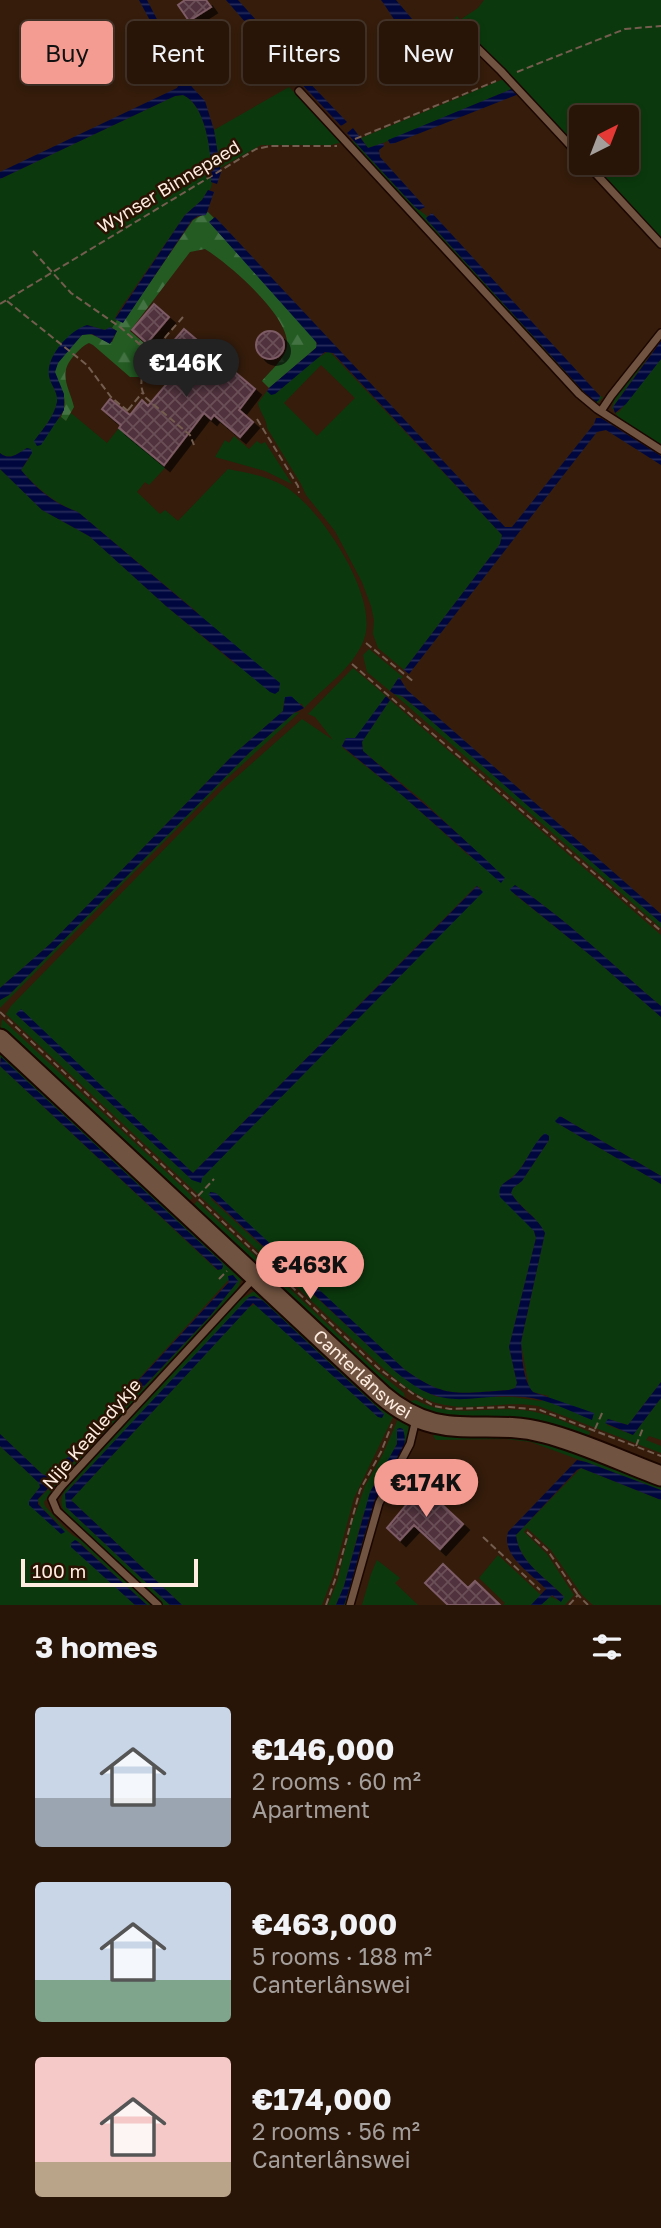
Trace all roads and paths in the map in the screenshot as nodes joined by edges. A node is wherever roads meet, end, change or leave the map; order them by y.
1 (478, 49) edge
2 (299, 91) dead end
3 (364, 135) dead end
4 (349, 141) junction
5 (569, 144) edge
6 (597, 175) edge
7 (661, 244) edge
8 (33, 251) dead end
9 (52, 272) junction
10 (6, 300) junction
11 (0, 304) edge
12 (183, 317) dead end
13 (661, 333) edge
14 (152, 354) junction
15 (142, 393) junction
16 (601, 411) junction
17 (257, 419) dead end
18 (194, 445) dead end
19 (661, 450) edge
20 (299, 493) dead end
21 (366, 643) dead end
22 (352, 664) dead end
23 (414, 682) dead end
24 (661, 932) edge
25 (0, 1012) edge
26 (0, 1039) edge
27 (214, 1179) dead end
28 (199, 1195) dead end
29 (255, 1278) junction
30 (409, 1407) junction
31 (603, 1411) dead end
32 (596, 1428) dead end
33 (643, 1428) dead end
34 (637, 1444) dead end
35 (661, 1476) edge
36 (527, 1532) dead end
37 (483, 1537) dead end
38 (540, 1590) dead end
39 (578, 1595) junction
40 (158, 1605) edge
41 (326, 1605) edge
42 (350, 1605) edge
43 (569, 1605) edge
44 (588, 1605) edge

1 - 5 lane
2 - 4 lane
3 - 4 path, Wynser Binnepaed
4 - 9 path, Wynser Binnepaed
4 - 16 lane
6 - 7 lane
8 - 9 path
9 - 10 path, Wynser Binnepaed
9 - 14 path
10 - 11 path, Wynser Binnepaed
10 - 15 path
12 - 14 path
13 - 16 lane
14 - 15 path
15 - 18 path
16 - 19 lane
17 - 20 path
21 - 23 path
22 - 24 path
25 - 30 path, Canterlânswei
26 - 29 main road, Canterlânswei
27 - 28 path
29 - 30 main road, Canterlânswei
29 - 40 lane, Nije Kealledykje
30 - 35 main road, Canterlânswei
30 - 41 path
30 - 42 lane
31 - 32 path
33 - 34 path
36 - 39 path
37 - 38 path
39 - 43 path
39 - 44 path

